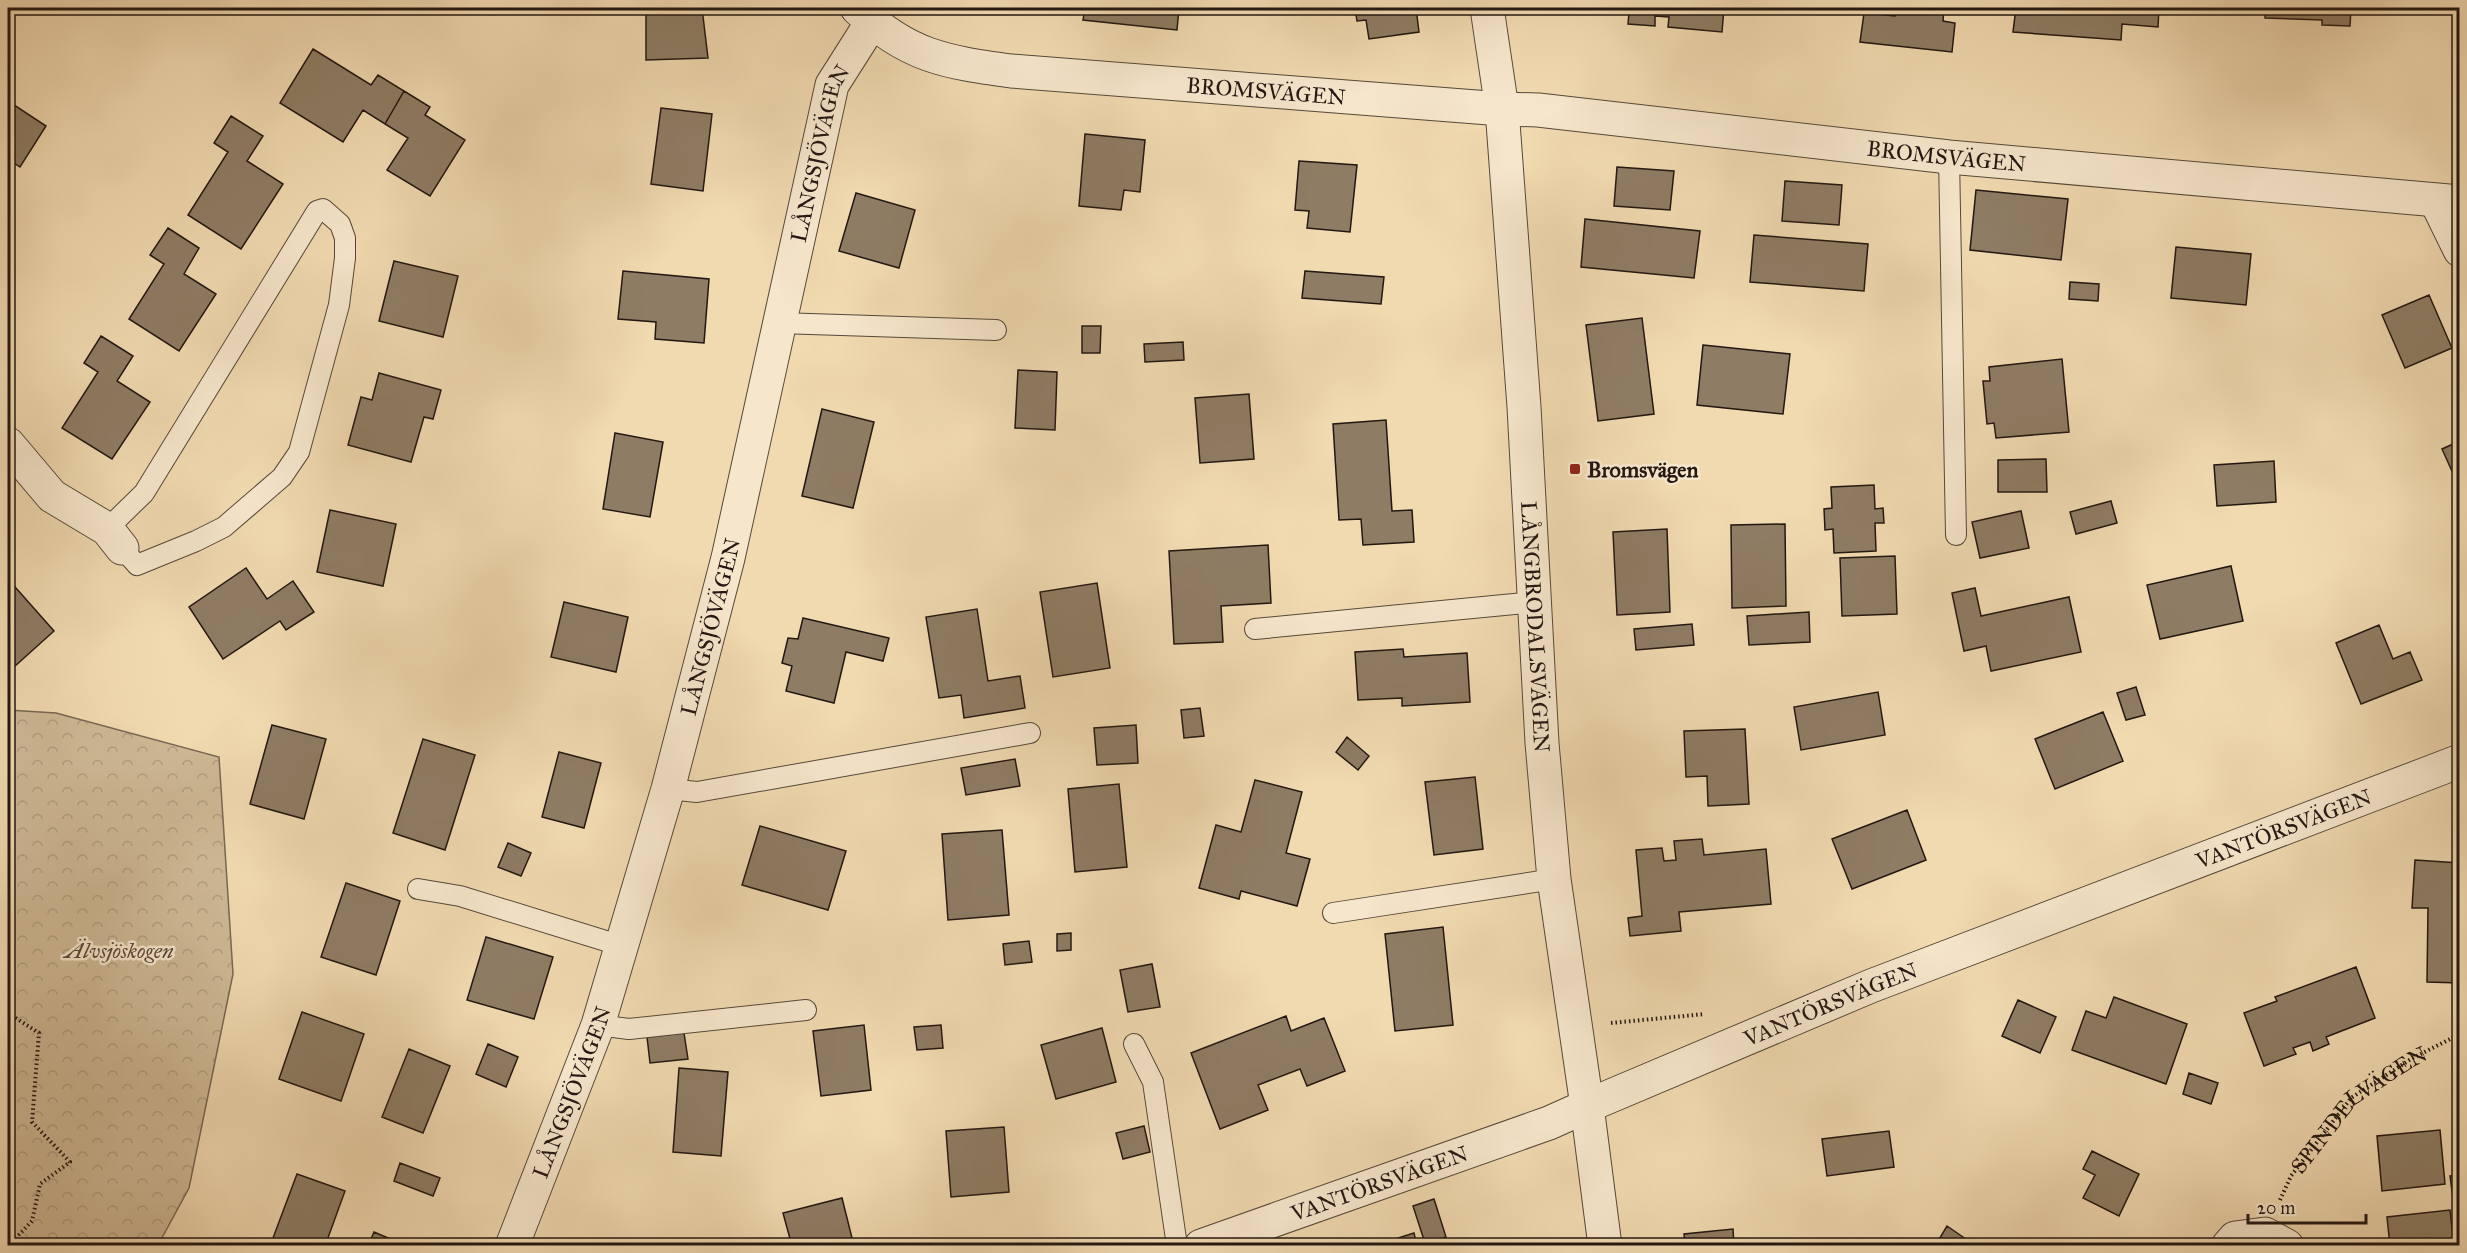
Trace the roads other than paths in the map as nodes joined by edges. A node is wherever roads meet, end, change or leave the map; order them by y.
1 (1487, 8) edge
2 (864, 15) edge
3 (1503, 109) junction
4 (1949, 157) junction
5 (2448, 201) edge
6 (2460, 250) edge
7 (779, 323) junction
8 (996, 330) dead end
9 (8, 444) edge
10 (1956, 535) dead end
11 (115, 539) junction
12 (1535, 602) junction
13 (1255, 629) dead end
14 (1030, 734) dead end
15 (2460, 761) edge
16 (668, 789) junction
17 (1554, 879) junction
18 (418, 889) dead end
19 (1333, 913) dead end
20 (622, 946) junction
21 (806, 1010) dead end
22 (598, 1025) junction
23 (1134, 1044) dead end
24 (1587, 1106) junction
25 (2276, 1240) edge
26 (512, 1245) edge
27 (1177, 1245) edge
28 (1202, 1245) edge
29 (1605, 1245) edge
30 (2228, 1245) edge

1 - 3 street, LÅNGBRODALSVÄGEN
2 - 3 street, BROMSVÄGEN
2 - 7 street, LÅNGSJÖVÄGEN
3 - 4 street, BROMSVÄGEN
3 - 12 street, LÅNGBRODALSVÄGEN
4 - 5 street, BROMSVÄGEN
4 - 10 lane
5 - 6 street
7 - 8 lane
7 - 16 street, LÅNGSJÖVÄGEN
9 - 11 street
11 - 11 lane
12 - 13 lane
12 - 17 street, LÅNGBRODALSVÄGEN
14 - 16 lane
15 - 24 street, VANTÖRSVÄGEN
16 - 20 street, LÅNGSJÖVÄGEN
17 - 19 lane
17 - 24 street, LÅNGBRODALSVÄGEN
18 - 20 lane
20 - 22 street, LÅNGSJÖVÄGEN
21 - 22 lane
22 - 26 street, LÅNGSJÖVÄGEN
23 - 27 lane
24 - 28 street, VANTÖRSVÄGEN
24 - 29 street, LÅNGBRODALSVÄGEN
25 - 30 street

